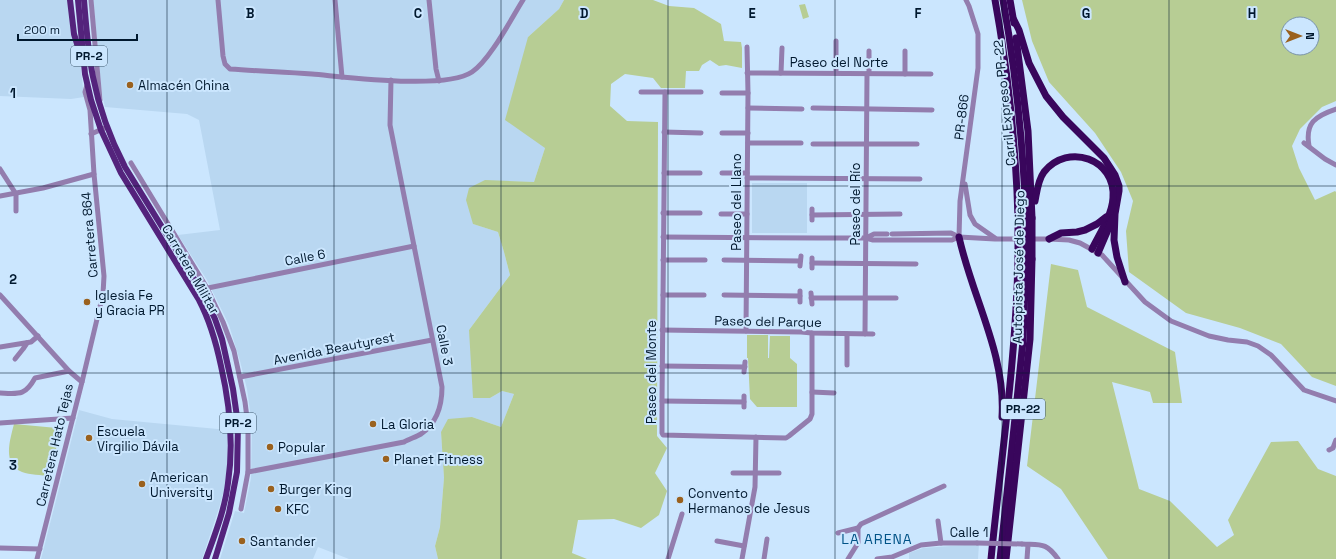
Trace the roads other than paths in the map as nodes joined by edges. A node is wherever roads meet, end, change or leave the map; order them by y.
1 (70, 0) edge
2 (78, 0) edge
3 (84, 0) edge
4 (91, 0) edge
5 (218, 0) edge
6 (335, 0) edge
7 (430, 0) edge
8 (523, 0) edge
9 (966, 0) edge
10 (996, 0) edge
11 (1003, 0) edge
12 (1010, 0) edge
13 (1014, 20) junction
14 (836, 41) dead end
15 (747, 47) dead end
16 (782, 48) dead end
17 (869, 51) dead end
18 (905, 51) dead end
19 (84, 57) junction
20 (747, 72) junction
21 (781, 73) junction
22 (836, 73) junction
23 (868, 74) junction
24 (904, 74) junction
25 (931, 74) dead end
26 (342, 77) junction
27 (391, 80) junction
28 (439, 81) junction
29 (87, 84) junction
30 (641, 92) dead end
31 (664, 92) junction
32 (701, 92) dead end
33 (722, 93) dead end
34 (748, 93) junction
35 (748, 108) junction
36 (802, 108) dead end
37 (813, 108) dead end
38 (867, 109) junction
39 (1336, 109) edge
40 (102, 110) junction
41 (932, 110) dead end
42 (107, 127) junction
43 (100, 130) junction
44 (664, 132) junction
45 (701, 133) dead end
46 (722, 133) dead end
47 (748, 133) junction
48 (91, 134) junction
49 (748, 143) junction
50 (802, 143) dead end
51 (1304, 143) dead end
52 (813, 144) dead end
53 (866, 144) junction
54 (917, 144) dead end
55 (1308, 146) junction
56 (131, 163) dead end
57 (1336, 165) edge
58 (0, 170) edge
59 (664, 173) junction
60 (700, 173) dead end
61 (722, 173) dead end
62 (94, 174) junction
63 (964, 175) junction
64 (747, 176) junction
65 (866, 179) junction
66 (920, 179) dead end
67 (134, 181) junction
68 (143, 182) junction
69 (15, 193) junction
70 (0, 196) edge
71 (16, 211) dead end
72 (663, 213) junction
73 (700, 213) dead end
74 (721, 214) dead end
75 (747, 214) junction
76 (866, 214) junction
77 (900, 214) dead end
78 (812, 215) dead end
79 (1112, 215) junction
80 (1027, 217) junction
81 (663, 237) junction
82 (747, 238) junction
83 (866, 238) junction
84 (959, 238) junction
85 (1049, 238) junction
86 (995, 239) junction
87 (414, 246) junction
88 (1095, 251) junction
89 (1029, 259) junction
90 (663, 260) junction
91 (705, 260) dead end
92 (724, 260) dead end
93 (747, 261) junction
94 (800, 261) dead end
95 (812, 263) dead end
96 (865, 264) junction
97 (916, 264) dead end
98 (1126, 282) junction
99 (204, 289) junction
100 (194, 292) junction
101 (0, 295) edge
102 (663, 295) junction
103 (704, 295) dead end
104 (724, 295) dead end
105 (747, 296) junction
106 (800, 296) dead end
107 (812, 298) dead end
108 (865, 298) junction
109 (893, 300) dead end
110 (662, 330) junction
111 (746, 331) junction
112 (812, 333) junction
113 (847, 334) junction
114 (865, 334) junction
115 (873, 334) dead end
116 (38, 336) junction
117 (432, 340) junction
118 (27, 343) junction
119 (0, 347) edge
120 (15, 358) dead end
121 (847, 365) dead end
122 (662, 366) junction
123 (745, 367) dead end
124 (69, 371) junction
125 (1019, 372) junction
126 (240, 377) junction
127 (82, 382) junction
128 (812, 392) junction
129 (0, 393) edge
130 (834, 393) dead end
131 (662, 401) junction
132 (1336, 401) edge
133 (744, 402) dead end
134 (73, 418) junction
135 (0, 423) edge
136 (756, 437) junction
137 (1336, 440) edge
138 (1329, 450) dead end
139 (248, 472) junction
140 (733, 473) dead end
141 (756, 473) junction
142 (778, 473) dead end
143 (999, 478) junction
144 (944, 486) dead end
145 (724, 507) dead end
146 (241, 509) dead end
147 (751, 511) junction
148 (682, 514) dead end
149 (938, 521) dead end
150 (858, 528) junction
151 (838, 533) dead end
152 (767, 539) dead end
153 (717, 541) dead end
154 (941, 543) junction
155 (1028, 544) junction
156 (744, 546) junction
157 (0, 548) edge
158 (40, 549) junction
159 (37, 559) edge
160 (206, 559) edge
161 (215, 559) edge
162 (668, 559) edge
163 (742, 559) edge
164 (764, 559) edge
165 (848, 559) edge
166 (877, 559) edge
167 (991, 559) edge
168 (996, 559) edge
169 (1000, 559) edge
170 (1006, 559) edge
171 (1027, 559) edge
172 (1058, 559) edge

1 - 19 main road
2 - 19 main road, Carretera Militar / PR-2
3 - 40 main road, Carretera Militar / PR-2
4 - 40 street
5 - 26 street
6 - 26 street
7 - 28 street
8 - 28 street
9 - 63 street, PR-866 / PR-866
10 - 80 highway, Autopista José de Diego / PR-22
11 - 80 highway, Carril Expreso PR-22
12 - 13 highway, Autopista José de Diego / PR-22
13 - 79 highway
13 - 80 highway, Autopista José de Diego / PR-22
14 - 22 street
15 - 20 street, Paseo del Llano
16 - 21 street
17 - 23 street, Paseo del Río
18 - 24 street
19 - 29 main road, Carretera Militar / PR-2
20 - 21 street, Paseo del Norte
20 - 34 street, Paseo del Llano
21 - 22 street, Paseo del Norte
22 - 23 street, Paseo del Norte
23 - 24 street, Paseo del Norte
23 - 38 street, Paseo del Río
24 - 25 street, Paseo del Norte
26 - 27 street
27 - 28 street
27 - 87 street, Calle 3
29 - 43 main road, Carretera Militar / PR-2
29 - 48 street, Carretera 864
30 - 31 street
31 - 32 street
31 - 44 street, Paseo del Monte
33 - 34 street
34 - 35 street, Paseo del Llano
35 - 36 street
35 - 47 street, Paseo del Llano
37 - 38 street
38 - 41 street
38 - 53 street, Paseo del Río
39 - 55 street
40 - 42 main road, Carretera Militar / PR-2
42 - 43 street
42 - 67 main road, Carretera Militar / PR-2
43 - 48 street
43 - 100 main road, Carretera Militar / PR-2
44 - 45 street
44 - 59 street, Paseo del Monte
46 - 47 street
47 - 49 street, Paseo del Llano
48 - 62 street, Carretera 864
49 - 50 street
49 - 64 street, Paseo del Llano
51 - 55 street
52 - 53 street
53 - 54 street
53 - 65 street, Paseo del Río
55 - 57 street
56 - 68 street
58 - 69 street
59 - 60 street
59 - 72 street, Paseo del Monte
61 - 64 street
62 - 69 street
62 - 127 street, Carretera 864
63 - 84 street, PR-866 / PR-866
63 - 86 street
64 - 65 street
64 - 75 street, Paseo del Llano
65 - 66 street
65 - 76 street, Paseo del Río
67 - 68 street
67 - 99 main road, Carretera Militar / PR-2
68 - 99 street
69 - 70 street
69 - 71 street
72 - 73 street
72 - 81 street, Paseo del Monte
74 - 75 street
75 - 82 street, Paseo del Llano
76 - 77 street
76 - 78 street
76 - 83 street, Paseo del Río
79 - 80 highway
79 - 85 highway
79 - 88 highway
79 - 98 highway
80 - 89 highway, Autopista José de Diego / PR-22, bridge
80 - 143 highway, Autopista José de Diego / PR-22, bridge
81 - 82 street
81 - 90 street, Paseo del Monte
82 - 83 street
82 - 93 street, Paseo del Llano
83 - 84 street
83 - 84 street
83 - 96 street, Paseo del Río
84 - 86 street
84 - 143 highway
85 - 86 street
85 - 88 street
87 - 99 street, Calle 6
87 - 117 street, Calle 3
88 - 98 street
89 - 125 highway
89 - 170 highway, Autopista José de Diego / PR-22
90 - 91 street
90 - 102 street, Paseo del Monte
92 - 93 street
93 - 94 street
93 - 105 street, Paseo del Llano
95 - 96 street
96 - 97 street
96 - 108 street, Paseo del Río
98 - 132 street
99 - 100 street, Calle 6
99 - 126 street
99 - 161 main road, Carretera Militar / PR-2
100 - 160 main road, Carretera Militar / PR-2
101 - 116 street, Carretera Hato Tejas
102 - 103 street
102 - 110 street, Paseo del Monte
104 - 105 street
105 - 106 street
105 - 111 street, Paseo del Llano
107 - 108 street
108 - 109 street
108 - 114 street, Paseo del Río
110 - 111 street, Paseo del Parque
110 - 122 street, Paseo del Monte
111 - 112 street, Paseo del Parque
112 - 113 street, Paseo del Parque
112 - 128 street, Paseo del Monte
113 - 114 street, Paseo del Parque
113 - 121 street
114 - 115 street, Paseo del Parque
116 - 118 street
116 - 124 street, Carretera Hato Tejas
117 - 126 street, Avenida Beautyrest
117 - 139 street, Calle 3
118 - 119 street
118 - 120 street
122 - 123 street
122 - 131 street, Paseo del Monte
124 - 127 street, Carretera Hato Tejas
124 - 129 street
125 - 168 highway
125 - 169 highway
126 - 139 street
127 - 134 street, Carretera Hato Tejas
128 - 130 street
128 - 136 street, Paseo del Monte
131 - 133 street
131 - 136 street, Paseo del Monte
134 - 135 street
134 - 158 street, Carretera Hato Tejas
136 - 141 street
137 - 138 street
139 - 146 street
140 - 141 street
141 - 142 street
141 - 147 street
143 - 167 highway, Autopista José de Diego / PR-22
144 - 150 street
145 - 147 street
147 - 156 street
148 - 162 street
149 - 154 street
150 - 151 street
150 - 165 street
152 - 164 street
153 - 156 street
154 - 155 street, Calle 1, bridge
154 - 166 street, Calle 1
155 - 171 street
155 - 172 street, Calle 1
156 - 163 street
157 - 158 street
158 - 159 street, Carretera Hato Tejas

